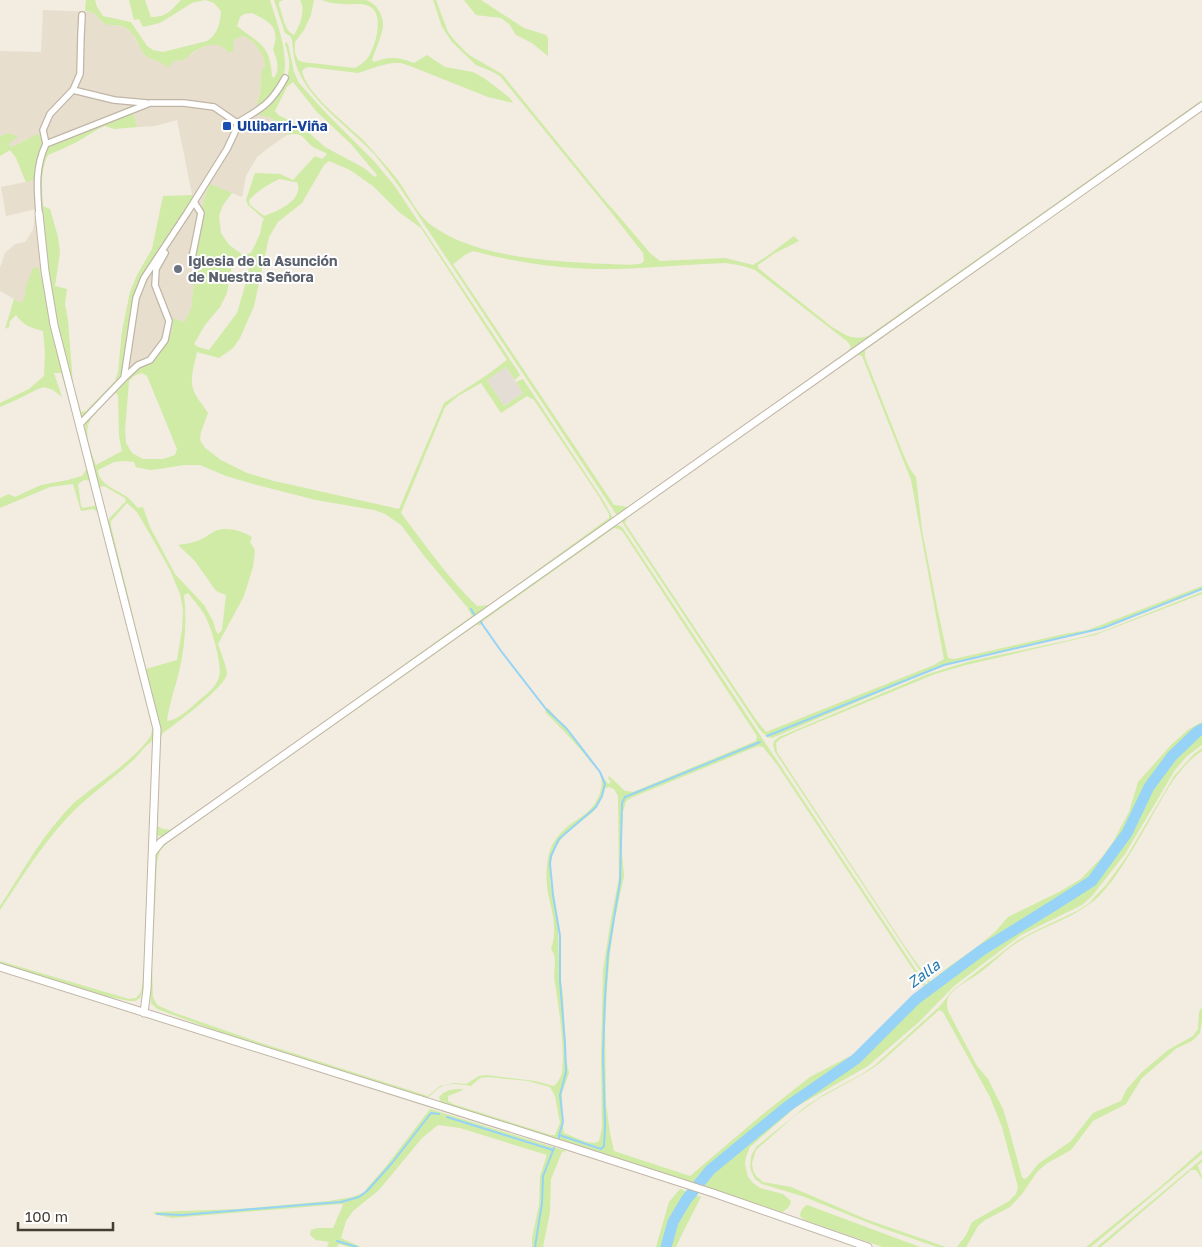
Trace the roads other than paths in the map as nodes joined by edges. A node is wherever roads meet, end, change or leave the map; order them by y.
1 (82, 15) dead end
2 (285, 78) dead end
3 (73, 90) junction
4 (150, 103) junction
5 (1202, 106) edge
6 (237, 123) junction
7 (46, 144) junction
8 (194, 202) junction
9 (39, 214) joint
10 (187, 214) junction
11 (192, 258) dead end
12 (124, 378) junction
13 (80, 424) junction
14 (153, 852) junction
15 (0, 968) edge
16 (144, 1013) junction
17 (868, 1247) edge

1 - 3 street
2 - 6 street
3 - 4 street
3 - 7 street
4 - 6 street
4 - 7 street
5 - 14 street
6 - 8 street
7 - 9 street
8 - 10 street
8 - 11 street
9 - 13 street
10 - 12 street
10 - 12 street
12 - 13 street
13 - 14 street
14 - 16 street
15 - 16 street
16 - 17 street

